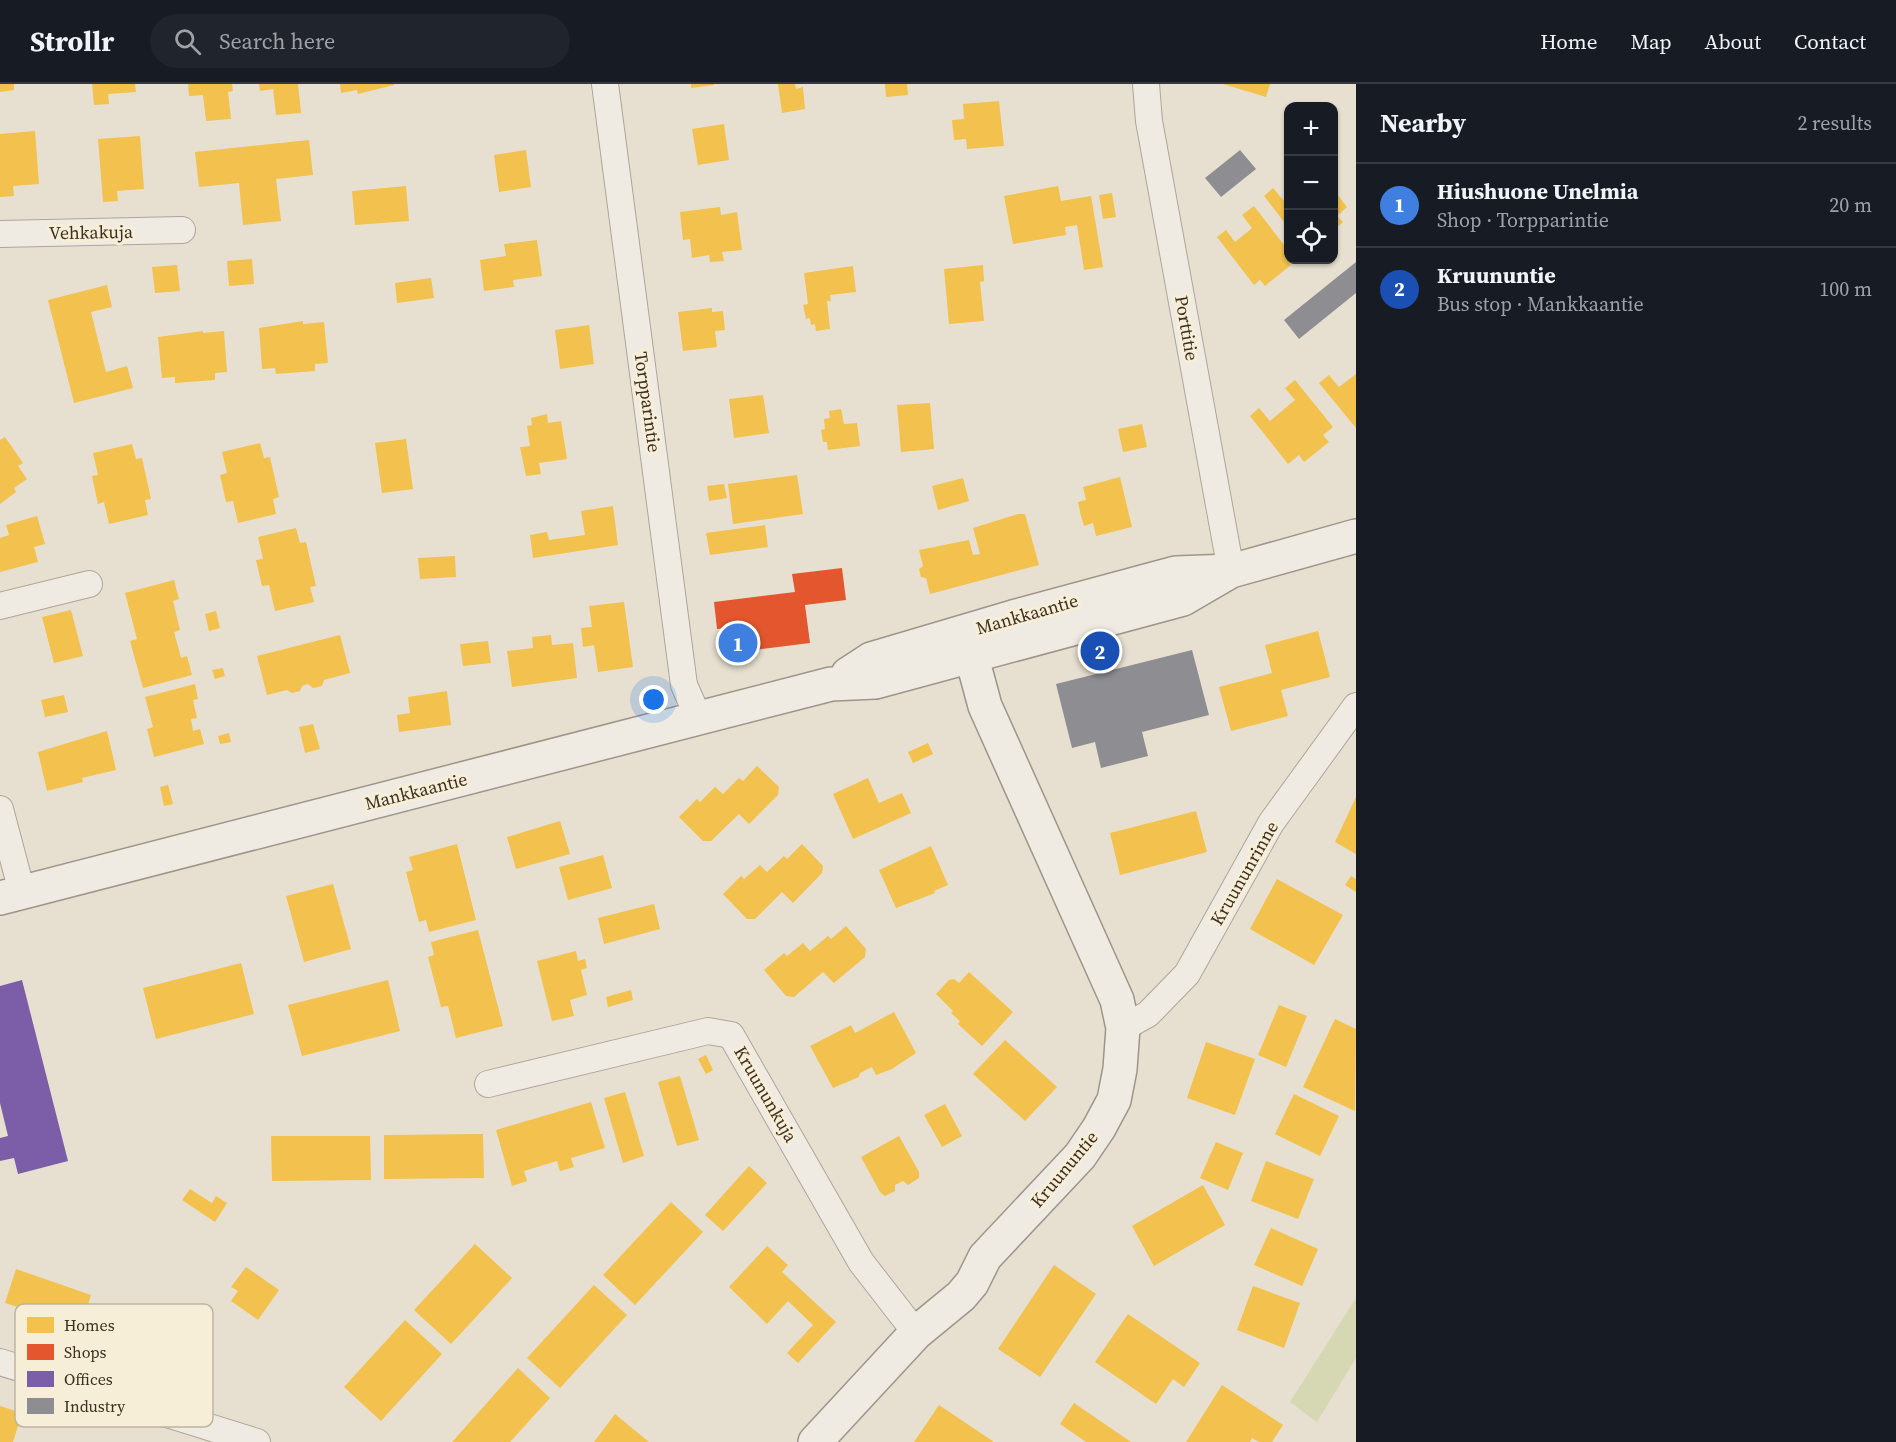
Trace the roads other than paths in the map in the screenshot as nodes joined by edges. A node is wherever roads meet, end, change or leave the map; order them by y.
1 (605, 84) edge
2 (1146, 84) edge
3 (182, 230) dead end
4 (0, 234) edge
5 (1356, 536) edge
6 (1231, 571) junction
7 (90, 584) dead end
8 (0, 606) edge
9 (968, 645) junction
10 (1356, 706) edge
11 (699, 718) junction
12 (0, 809) edge
13 (11, 895) edge
14 (1123, 1029) junction
15 (488, 1084) dead end
16 (916, 1333) junction
17 (0, 1362) edge
18 (15, 1367) edge
19 (209, 1427) edge
20 (257, 1442) edge
21 (815, 1442) edge

1 - 11 street, Torpparintie
2 - 6 street, Porttitie
3 - 4 street, Vehkakuja
5 - 6 main road, Mankkaantie
6 - 9 main road, Mankkaantie
7 - 8 street
9 - 11 main road, Mankkaantie
9 - 14 main road, Kruununtie
10 - 14 street, Kruununrinne
11 - 13 main road, Mankkaantie
12 - 13 street
14 - 16 main road, Kruununtie
15 - 16 street, Kruununkuja
16 - 21 main road, Kruununtie
17 - 18 street
19 - 20 street

